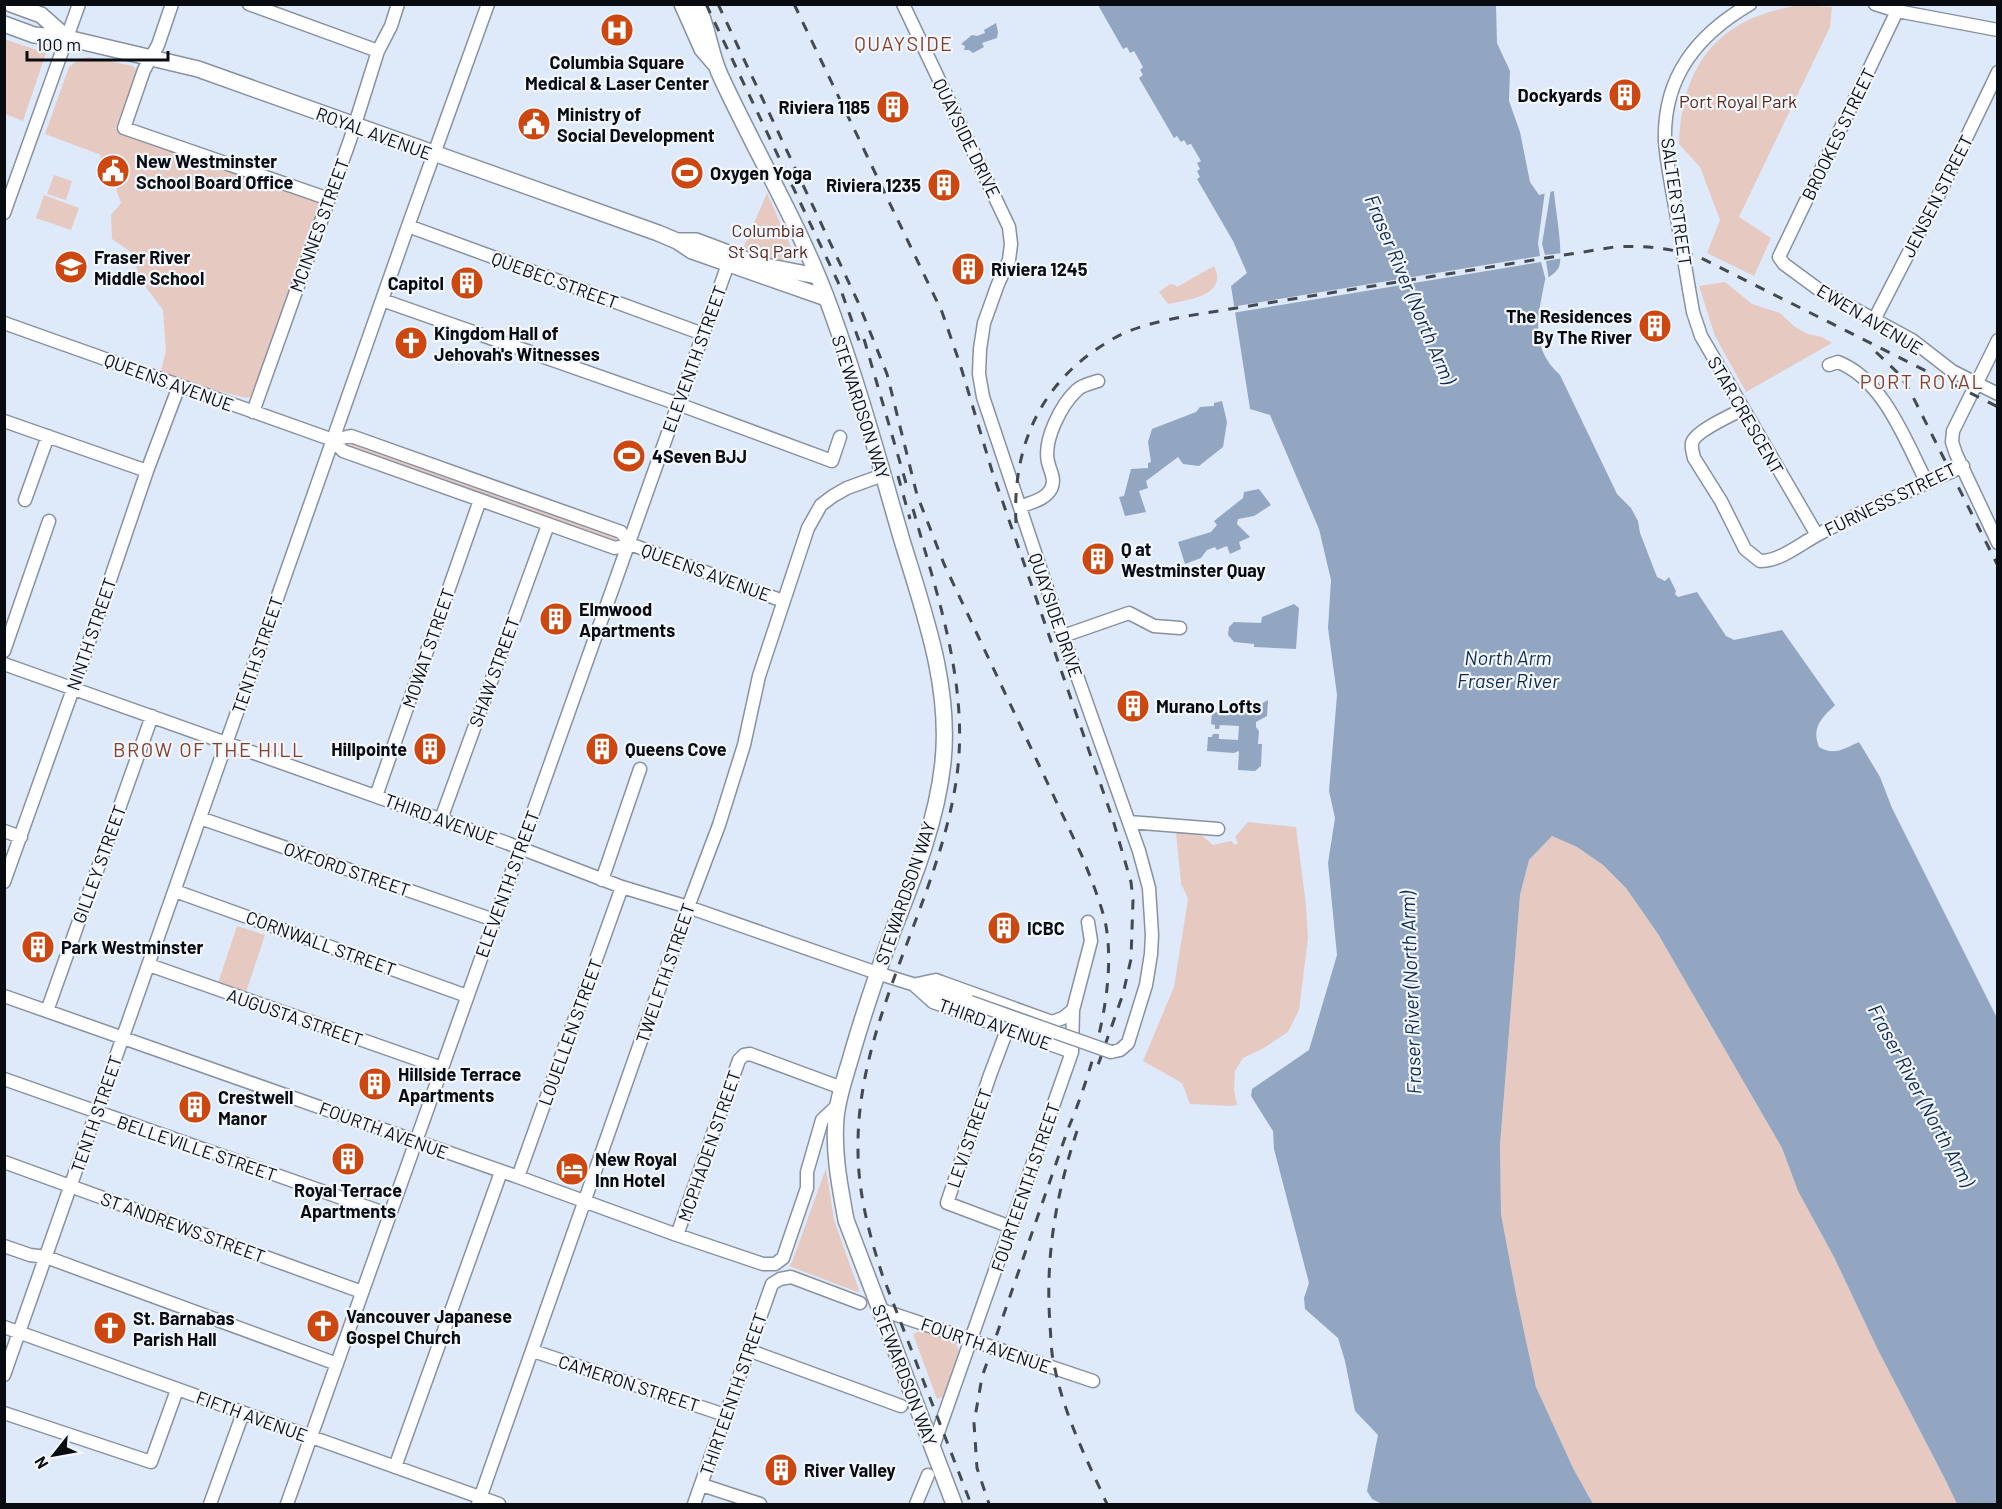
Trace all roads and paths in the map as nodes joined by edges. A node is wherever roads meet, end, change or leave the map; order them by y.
1 (11, 4) edge
2 (79, 4) edge
3 (172, 4) edge
4 (249, 4) edge
5 (398, 4) edge
6 (682, 4) edge
7 (697, 4) edge
8 (903, 4) edge
9 (1750, 4) edge
10 (1875, 4) edge
11 (488, 5) edge
12 (1897, 11) junction
13 (4, 24) edge
14 (1998, 30) edge
15 (67, 38) junction
16 (378, 51) junction
17 (151, 58) junction
18 (715, 64) junction
19 (1998, 72) edge
20 (354, 125) junction
21 (435, 155) junction
22 (329, 199) junction
23 (4, 213) edge
24 (408, 226) junction
25 (677, 241) junction
26 (1779, 257) joint
27 (728, 264) junction
28 (816, 276) junction
29 (1689, 289) joint
30 (826, 298) junction
31 (382, 300) junction
32 (1874, 320) junction
33 (4, 323) edge
34 (703, 334) junction
35 (1998, 340) edge
36 (1829, 366) dead end
37 (1098, 381) dead end
38 (1977, 384) junction
39 (179, 386) junction
40 (1998, 394) edge
41 (678, 404) junction
42 (1743, 409) junction
43 (253, 412) junction
44 (4, 421) edge
45 (48, 436) junction
46 (840, 437) dead end
47 (333, 441) junction
48 (1963, 466) junction
49 (147, 471) junction
50 (883, 475) junction
51 (1927, 483) junction
52 (25, 500) dead end
53 (480, 500) junction
54 (1020, 507) junction
55 (49, 521) dead end
56 (548, 525) junction
57 (1816, 535) junction
58 (1998, 543) edge
59 (630, 544) junction
60 (783, 601) junction
61 (1180, 628) dead end
62 (1063, 636) junction
63 (4, 651) edge
64 (4, 664) edge
65 (73, 689) junction
66 (152, 716) junction
67 (227, 743) junction
68 (640, 769) dead end
69 (376, 796) junction
70 (200, 818) junction
71 (441, 819) junction
72 (1129, 822) junction
73 (1218, 829) dead end
74 (4, 831) edge
75 (21, 837) junction
76 (520, 848) junction
77 (602, 880) junction
78 (4, 882) edge
79 (622, 887) junction
80 (175, 891) junction
81 (688, 907) junction
82 (494, 920) junction
83 (1088, 922) dead end
84 (149, 965) junction
85 (877, 973) junction
86 (914, 984) junction
87 (4, 996) edge
88 (467, 996) junction
89 (1016, 1009) junction
90 (1073, 1010) junction
91 (46, 1011) junction
92 (1008, 1028) junction
93 (123, 1037) junction
94 (1072, 1052) junction
95 (442, 1068) junction
96 (4, 1079) edge
97 (842, 1088) junction
98 (838, 1105) junction
99 (96, 1113) junction
100 (416, 1142) junction
101 (4, 1161) edge
102 (501, 1172) junction
103 (518, 1177) junction
104 (71, 1185) junction
105 (585, 1201) junction
106 (390, 1215) junction
107 (1011, 1227) junction
108 (677, 1236) junction
109 (4, 1246) edge
110 (46, 1257) junction
111 (362, 1292) junction
112 (860, 1303) dead end
113 (879, 1309) junction
114 (4, 1327) edge
115 (20, 1333) junction
116 (969, 1340) junction
117 (748, 1350) junction
118 (533, 1351) junction
119 (337, 1364) junction
120 (4, 1375) edge
121 (1092, 1381) dead end
122 (177, 1390) junction
123 (901, 1406) dead end
124 (4, 1413) edge
125 (243, 1413) junction
126 (725, 1415) junction
127 (311, 1437) junction
128 (933, 1447) junction
129 (395, 1467) junction
130 (928, 1475) dead end
131 (702, 1485) junction
132 (480, 1501) edge
133 (210, 1504) edge
134 (287, 1504) edge
135 (499, 1504) edge
136 (694, 1504) edge
137 (760, 1504) edge
138 (916, 1504) edge
139 (954, 1504) edge

1 - 15 main road, ROYAL AVENUE
2 - 15 street
3 - 17 street
4 - 16 street
5 - 16 street, MCINNES STREET
6 - 18 main road
7 - 18 main road
8 - 54 street, QUAYSIDE DRIVE
9 - 29 street, SALTER STREET, bridge
10 - 12 street
11 - 21 street, TENTH STREET
12 - 14 street
12 - 26 street, BROOKES STREET
13 - 15 main road, ROYAL AVENUE
15 - 17 main road, ROYAL AVENUE
15 - 23 street
16 - 20 street, MCINNES STREET
17 - 20 main road, ROYAL AVENUE
17 - 22 street
18 - 28 main road, STEWARDSON WAY
19 - 32 street, JENSEN STREET
20 - 21 main road, ROYAL AVENUE
20 - 22 street, MCINNES STREET
21 - 24 street, TENTH STREET
21 - 25 main road, ROYAL AVENUE
22 - 43 street, MCINNES STREET
24 - 31 street, TENTH STREET
24 - 34 street, QUEBEC STREET
25 - 27 main road, ROYAL AVENUE
25 - 28 main road, ROYAL AVENUE
26 - 32 street, EWEN AVENUE
27 - 30 main road, ROYAL AVENUE
27 - 34 street, ELEVENTH STREET
28 - 30 main road, STEWARDSON WAY
29 - 42 street, STAR CRESCENT
30 - 50 main road, STEWARDSON WAY
31 - 41 street
31 - 47 street, TENTH STREET
32 - 38 street, EWEN AVENUE
33 - 39 street, QUEENS AVENUE
34 - 41 street, ELEVENTH STREET
35 - 38 street, FURNESS STREET
36 - 51 street
37 - 54 street
38 - 40 street, EWEN AVENUE
38 - 48 street, FURNESS STREET
39 - 43 street, QUEENS AVENUE
39 - 49 street, NINTH STREET
41 - 46 street
41 - 59 street, ELEVENTH STREET
42 - 57 street, STAR CRESCENT
42 - 57 street, FURNESS STREET
43 - 47 street, QUEENS AVENUE
44 - 45 street
45 - 49 street
45 - 52 street
47 - 53 street, QUEENS AVENUE
47 - 59 street, QUEENS AVENUE
47 - 67 street, TENTH STREET
48 - 51 street, FURNESS STREET
48 - 58 street
49 - 65 street, NINTH STREET
50 - 60 street, TWELFTH STREET
50 - 85 main road, STEWARDSON WAY
51 - 57 street, FURNESS STREET
53 - 56 street, QUEENS AVENUE
53 - 69 street, MOWAT STREET
54 - 62 street, QUAYSIDE DRIVE
55 - 63 street
56 - 59 street, QUEENS AVENUE
56 - 71 street, SHAW STREET
59 - 60 street, QUEENS AVENUE
59 - 76 street, ELEVENTH STREET
60 - 81 street, TWELFTH STREET
61 - 62 street
62 - 72 street, QUAYSIDE DRIVE
64 - 65 street, THIRD AVENUE
65 - 66 street, THIRD AVENUE
65 - 75 street, NINTH STREET
66 - 67 street, THIRD AVENUE
66 - 91 street, GILLEY STREET
67 - 69 street, THIRD AVENUE
67 - 70 street, TENTH STREET
68 - 77 street
69 - 71 street, THIRD AVENUE
70 - 80 street, TENTH STREET
70 - 82 street, OXFORD STREET
71 - 76 street, THIRD AVENUE
72 - 73 street
72 - 86 street, QUAYSIDE DRIVE, bridge
74 - 75 street
75 - 78 street, NINTH STREET
76 - 77 street, THIRD AVENUE
76 - 82 street, ELEVENTH STREET
77 - 79 street, THIRD AVENUE
79 - 81 street, THIRD AVENUE
79 - 103 street, LOUELLEN STREET
80 - 84 street, TENTH STREET
80 - 88 street, CORNWALL STREET
81 - 85 street, THIRD AVENUE
81 - 105 street, TWELFTH STREET
82 - 88 street, ELEVENTH STREET
83 - 90 street, FOURTEENTH STREET
84 - 93 street, TENTH STREET
84 - 95 street, AUGUSTA STREET
85 - 86 street, THIRD AVENUE
85 - 97 main road, STEWARDSON WAY
86 - 89 street, THIRD AVENUE
86 - 92 street, THIRD AVENUE
87 - 91 street, FOURTH AVENUE
88 - 95 street, ELEVENTH STREET
89 - 90 street, THIRD AVENUE
89 - 92 street, LEVI STREET
90 - 94 street, FOURTEENTH STREET
91 - 93 street, FOURTH AVENUE
92 - 94 street, THIRD AVENUE
92 - 107 street, LEVI STREET
93 - 99 street, TENTH STREET
93 - 100 street, FOURTH AVENUE
94 - 107 street, FOURTEENTH STREET
95 - 100 street, ELEVENTH STREET
96 - 99 street, BELLEVILLE STREET
97 - 98 main road, STEWARDSON WAY
97 - 108 street, MCPHADEN STREET
98 - 108 street, FOURTH AVENUE
98 - 113 main road, STEWARDSON WAY
99 - 104 street, TENTH STREET
99 - 106 street, BELLEVILLE STREET
100 - 102 street, FOURTH AVENUE
100 - 106 street, ELEVENTH STREET
101 - 104 street, ST ANDREWS STREET
102 - 103 street, FOURTH AVENUE
102 - 129 street
103 - 105 street, FOURTH AVENUE
104 - 110 street, TENTH STREET
104 - 111 street, ST ANDREWS STREET
105 - 108 street, FOURTH AVENUE
105 - 118 street, TWELFTH STREET
106 - 111 street, ELEVENTH STREET
107 - 116 street, FOURTEENTH STREET
109 - 110 street
110 - 115 street, TENTH STREET
110 - 119 street
111 - 119 street, ELEVENTH STREET
112 - 117 street, THIRTEENTH STREET
113 - 116 street, FOURTH AVENUE
113 - 128 main road, STEWARDSON WAY
114 - 115 street, FIFTH AVENUE
115 - 120 street, TENTH STREET
115 - 122 street, FIFTH AVENUE
116 - 121 street, FOURTH AVENUE
116 - 128 street, FOURTEENTH STREET
117 - 123 street
117 - 126 street, THIRTEENTH STREET
118 - 126 street, CAMERON STREET
118 - 132 street, TWELFTH STREET
119 - 127 street, ELEVENTH STREET
122 - 124 street
122 - 125 street, FIFTH AVENUE
125 - 127 street, FIFTH AVENUE
125 - 133 street
126 - 131 street, THIRTEENTH STREET
127 - 129 street, FIFTH AVENUE
127 - 134 street, ELEVENTH STREET
128 - 139 main road, STEWARDSON WAY
129 - 132 street, FIFTH AVENUE
130 - 138 street
131 - 136 street, THIRTEENTH STREET
131 - 137 street
132 - 135 street, FIFTH AVENUE

